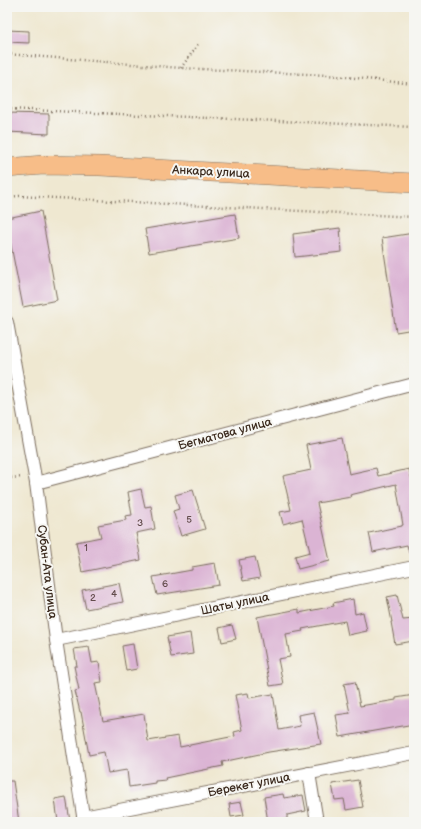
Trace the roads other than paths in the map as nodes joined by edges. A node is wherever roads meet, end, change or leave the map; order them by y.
1 (7, 168) edge
2 (414, 183) edge
3 (7, 322) edge
4 (414, 384) edge
5 (36, 484) junction
6 (414, 567) edge
7 (56, 640) junction
8 (414, 753) edge
9 (309, 773) junction
10 (84, 819) edge
11 (317, 822) edge

1 - 2 main road, Анкара улица
3 - 5 street, Субан-Ата улица
4 - 5 street, Бегматова улица
5 - 7 street, Субан-Ата улица
6 - 7 street, Шаты улица
7 - 10 street, Субан-Ата улица
8 - 9 street, Берекет улица
9 - 10 street, Берекет улица
9 - 11 street

